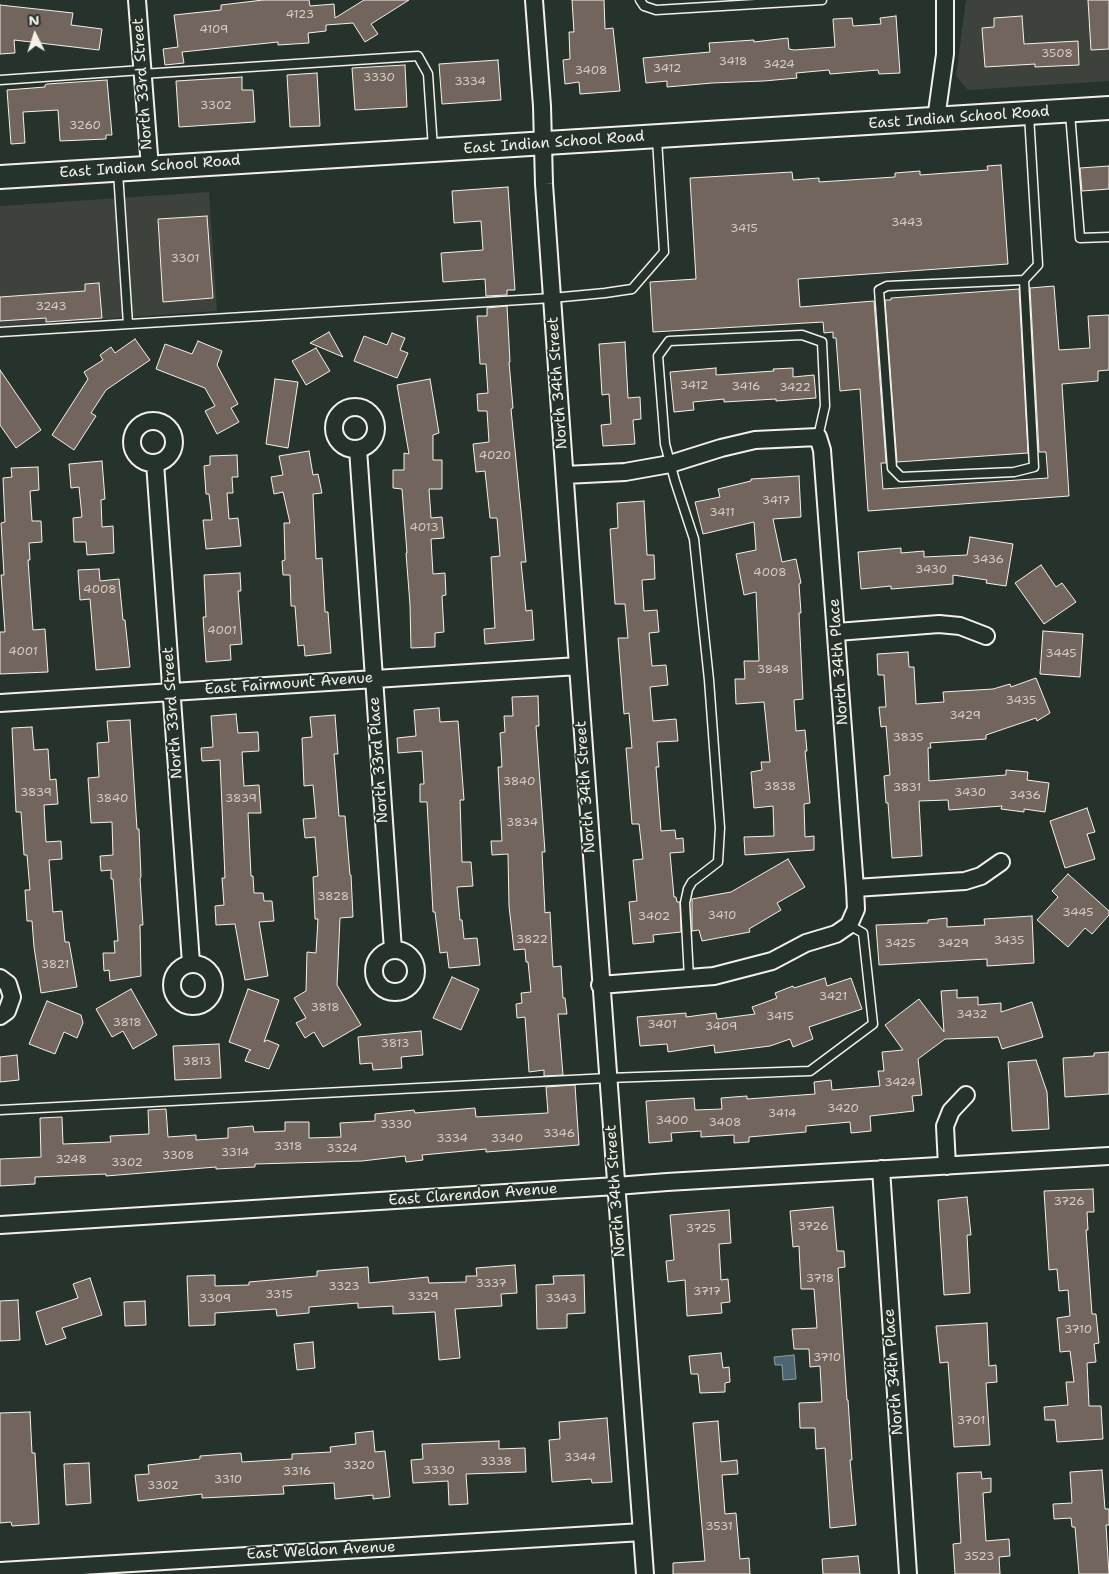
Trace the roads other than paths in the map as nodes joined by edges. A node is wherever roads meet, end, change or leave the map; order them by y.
1 (137, 0) edge
2 (534, 0) edge
3 (640, 0) edge
4 (822, 0) edge
5 (946, 0) edge
6 (142, 72) junction
7 (0, 80) edge
8 (1109, 108) edge
9 (1070, 111) junction
10 (1029, 113) junction
11 (936, 119) junction
12 (656, 136) junction
13 (543, 143) junction
14 (433, 150) junction
15 (150, 168) junction
16 (118, 170) junction
17 (0, 177) edge
18 (1109, 236) edge
19 (1024, 280) junction
20 (552, 298) junction
21 (128, 324) junction
22 (0, 332) edge
23 (818, 437) junction
24 (358, 449) dead end
25 (155, 463) dead end
26 (670, 464) junction
27 (564, 475) junction
28 (837, 632) junction
29 (986, 636) dead end
30 (578, 666) junction
31 (373, 679) junction
32 (171, 691) junction
33 (0, 703) edge
34 (1001, 862) dead end
35 (855, 888) junction
36 (849, 925) junction
37 (393, 950) dead end
38 (191, 964) dead end
39 (0, 978) edge
40 (690, 979) junction
41 (600, 985) junction
42 (0, 1016) edge
43 (608, 1078) junction
44 (966, 1095) dead end
45 (0, 1110) edge
46 (1109, 1156) edge
47 (947, 1166) junction
48 (881, 1170) junction
49 (616, 1186) junction
50 (0, 1225) edge
51 (642, 1532) junction
52 (0, 1571) edge
53 (645, 1574) edge
54 (908, 1574) edge

1 - 6 street, North 33rd Street
2 - 13 street, North 34th Street
3 - 4 lane
5 - 11 street
6 - 7 lane
6 - 14 lane
6 - 15 street, North 33rd Street
8 - 9 main road, East Indian School Road
9 - 10 main road, East Indian School Road
9 - 18 lane
10 - 11 main road, East Indian School Road
10 - 19 lane
11 - 12 main road, East Indian School Road
12 - 13 main road, East Indian School Road
12 - 20 lane
13 - 14 main road, East Indian School Road
13 - 20 street, North 34th Street
14 - 15 main road, East Indian School Road
15 - 16 main road, East Indian School Road
16 - 17 main road, East Indian School Road
16 - 21 lane
19 - 19 lane
20 - 21 lane
20 - 27 street, North 34th Street
21 - 22 lane
23 - 26 street
23 - 26 lane
23 - 28 street, North 34th Place
24 - 31 street, North 33rd Place
25 - 32 street, North 33rd Street
26 - 27 street
26 - 40 lane
27 - 30 street, North 34th Street
28 - 29 street
28 - 35 street, North 34th Place
30 - 31 street, East Fairmount Avenue
30 - 41 street, North 34th Street
31 - 32 street, East Fairmount Avenue
31 - 37 street, North 33rd Place
32 - 33 street, East Fairmount Avenue
32 - 38 street, North 33rd Street
34 - 35 street
35 - 36 street, North 34th Place
36 - 40 street
36 - 43 lane
39 - 42 street
40 - 41 street
41 - 43 street, North 34th Street
43 - 45 lane
43 - 49 street, North 34th Street
44 - 47 street
46 - 47 street, East Clarendon Avenue
47 - 48 street, East Clarendon Avenue
48 - 49 street, East Clarendon Avenue
48 - 54 street, North 34th Place
49 - 50 street, East Clarendon Avenue
49 - 51 street, North 34th Street
51 - 52 street, East Weldon Avenue
51 - 53 street, North 34th Street

